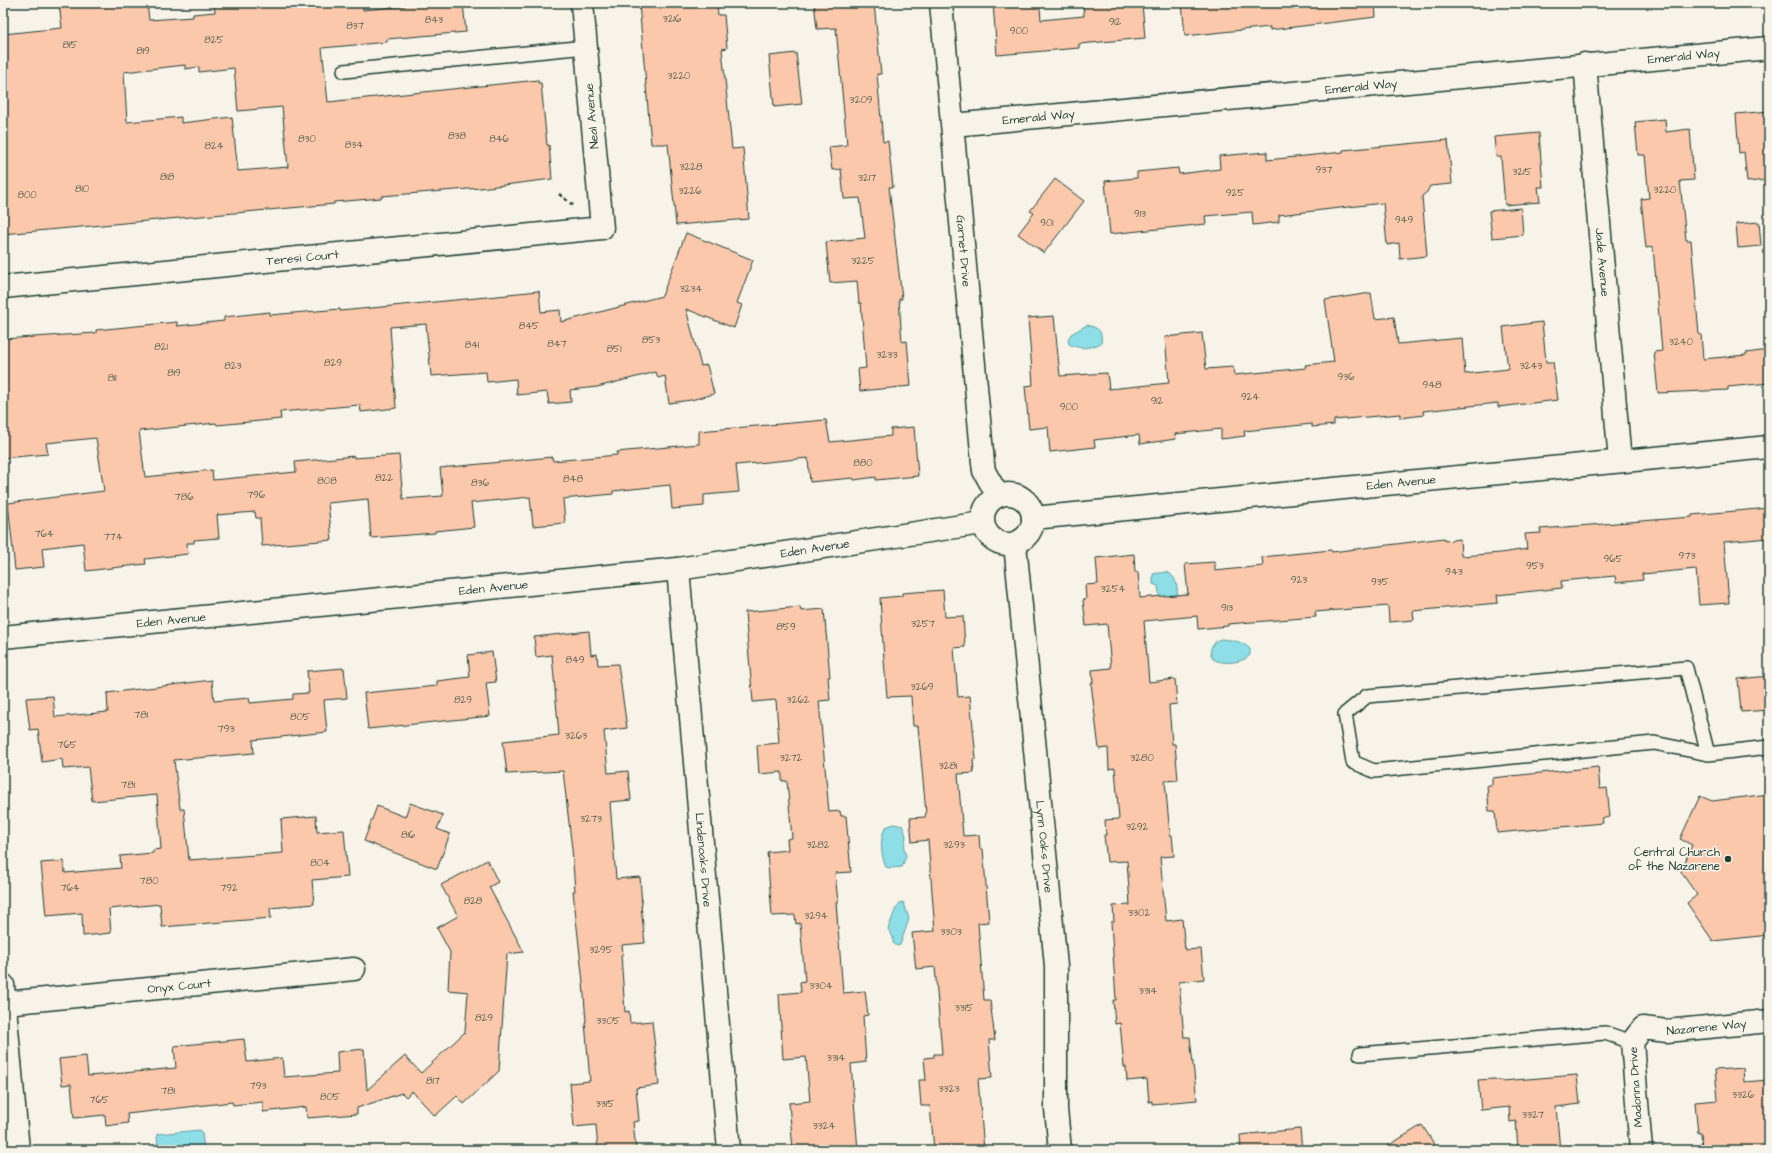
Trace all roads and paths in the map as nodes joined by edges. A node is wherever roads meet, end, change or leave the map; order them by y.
1 (582, 3) edge
2 (941, 3) edge
3 (586, 46) junction
4 (1769, 48) edge
5 (1585, 64) junction
6 (344, 71) dead end
7 (953, 125) junction
8 (602, 228) joint
9 (3, 287) edge
10 (1769, 447) edge
11 (1620, 461) junction
12 (998, 496) junction
13 (1033, 518) junction
14 (982, 523) junction
15 (1015, 544) junction
16 (678, 569) junction
17 (3, 637) edge
18 (1769, 747) edge
19 (1708, 754) junction
20 (354, 969) dead end
21 (4, 994) edge
22 (1769, 1021) edge
23 (1638, 1035) junction
24 (1360, 1054) dead end
25 (18, 1150) edge
26 (729, 1150) edge
27 (1060, 1150) edge
28 (1641, 1150) edge

1 - 3 street, Neal Avenue
2 - 7 street, Garnet Drive
3 - 6 lane
3 - 8 street, Neal Avenue
4 - 5 street, Emerald Way
5 - 7 street, Emerald Way
5 - 11 street, Jade Avenue
7 - 12 street, Garnet Drive
8 - 9 street, Teresi Court
10 - 11 street, Eden Avenue
11 - 13 street, Eden Avenue
12 - 13 street
12 - 14 street
13 - 15 street
14 - 15 street
14 - 16 street, Eden Avenue
15 - 27 street, Lynn Oaks Drive
16 - 17 street, Eden Avenue
16 - 26 street, Lindenoaks Drive
18 - 19 lane
19 - 19 lane
20 - 21 street, Onyx Court
21 - 25 street
22 - 23 street, Nazarene Way
23 - 24 lane
23 - 28 street, Madonna Drive

